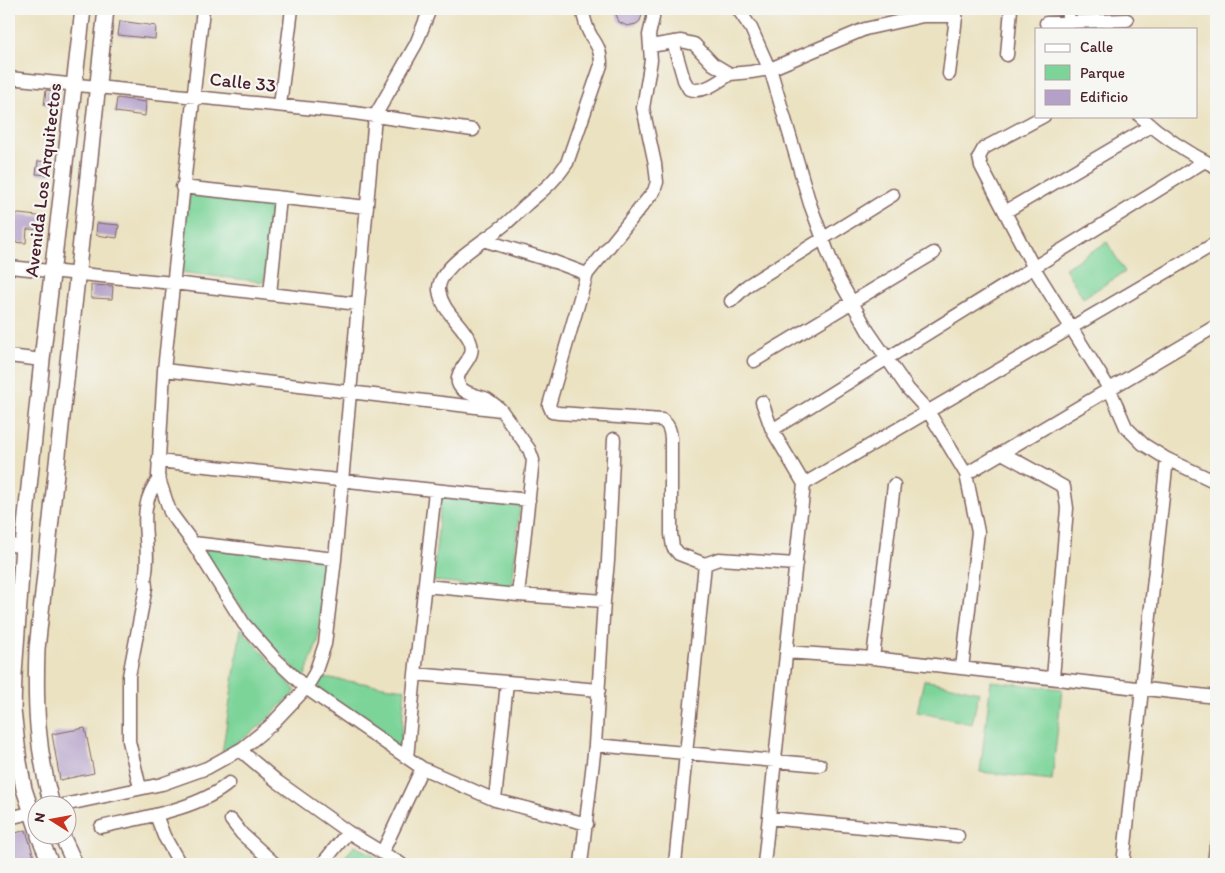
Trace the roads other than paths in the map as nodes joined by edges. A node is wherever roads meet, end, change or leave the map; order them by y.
1 (83, 9) edge
2 (106, 9) edge
3 (203, 9) edge
4 (292, 9) edge
5 (430, 9) edge
6 (582, 9) edge
7 (653, 9) edge
8 (738, 9) edge
9 (1011, 9) edge
10 (1069, 9) edge
11 (957, 13) edge
12 (1127, 20) dead end
13 (1046, 23) dead end
14 (1067, 23) junction
15 (673, 42) junction
16 (650, 46) junction
17 (1007, 55) dead end
18 (770, 69) junction
19 (730, 74) junction
20 (949, 74) dead end
21 (9, 78) edge
22 (74, 84) junction
23 (98, 86) junction
24 (193, 96) junction
25 (280, 105) junction
26 (376, 116) junction
27 (1040, 118) edge
28 (1142, 118) edge
29 (1151, 126) junction
30 (473, 130) dead end
31 (1210, 164) edge
32 (182, 187) junction
33 (893, 195) dead end
34 (280, 198) junction
35 (367, 207) junction
36 (1005, 212) junction
37 (823, 238) junction
38 (484, 240) junction
39 (1216, 242) edge
40 (934, 253) dead end
41 (9, 267) edge
42 (1034, 268) junction
43 (53, 271) junction
44 (78, 274) junction
45 (587, 274) junction
46 (173, 282) junction
47 (270, 294) junction
48 (731, 301) dead end
49 (852, 303) junction
50 (358, 304) junction
51 (1216, 326) edge
52 (1072, 327) junction
53 (9, 356) edge
54 (887, 359) junction
55 (42, 360) junction
56 (754, 361) dead end
57 (164, 370) junction
58 (1110, 390) junction
59 (350, 392) junction
60 (762, 402) dead end
61 (501, 410) junction
62 (928, 411) junction
63 (772, 430) junction
64 (614, 439) dead end
65 (1002, 453) junction
66 (1167, 459) junction
67 (158, 461) junction
68 (966, 474) junction
69 (159, 479) junction
70 (342, 481) junction
71 (1216, 482) edge
72 (804, 484) junction
73 (894, 485) dead end
74 (435, 491) junction
75 (530, 500) junction
76 (193, 543) junction
77 (16, 545) edge
78 (335, 559) junction
79 (705, 564) junction
80 (796, 564) junction
81 (425, 586) junction
82 (518, 595) junction
83 (604, 601) junction
84 (13, 636) edge
85 (786, 652) junction
86 (873, 658) junction
87 (962, 668) junction
88 (415, 674) junction
89 (1053, 678) junction
90 (506, 683) junction
91 (306, 688) junction
92 (1141, 689) junction
93 (599, 690) junction
94 (1216, 697) edge
95 (595, 745) junction
96 (240, 750) junction
97 (686, 752) junction
98 (407, 758) junction
99 (774, 761) junction
100 (820, 765) dead end
101 (422, 768) junction
102 (229, 783) dead end
103 (140, 788) junction
104 (29, 796) edge
105 (50, 796) edge
106 (496, 800) junction
107 (78, 802) edge
108 (28, 813) edge
109 (156, 815) junction
110 (9, 818) edge
111 (769, 818) junction
112 (232, 820) dead end
113 (587, 824) junction
114 (101, 827) dead end
115 (348, 832) junction
116 (958, 836) dead end
117 (43, 846) edge
118 (67, 846) edge
119 (1216, 846) edge
120 (382, 852) junction
121 (51, 864) edge
122 (75, 864) edge
123 (180, 864) edge
124 (275, 864) edge
125 (322, 864) edge
126 (401, 864) edge
127 (581, 864) edge
128 (675, 864) edge
129 (764, 864) edge
130 (1123, 864) edge
131 (1214, 864) edge

1 - 22 main road, Avenida Los Arquitectos
2 - 23 main road
3 - 24 street
4 - 25 street
5 - 26 street
6 - 38 street
7 - 16 street
8 - 18 street
9 - 17 street
10 - 14 street
11 - 18 street
11 - 20 street
12 - 14 street
13 - 14 street
15 - 16 street
15 - 19 street
15 - 19 street
16 - 45 street
18 - 19 street
18 - 37 street
21 - 22 street, Calle 33
22 - 23 street, Calle 33
22 - 43 main road, Avenida Los Arquitectos
23 - 24 street, Calle 33
23 - 44 main road
24 - 25 street, Calle 33
24 - 32 street
25 - 26 street, Calle 33
26 - 30 street, Calle 33
26 - 35 street
27 - 36 street
28 - 29 street
29 - 31 street
29 - 36 street
31 - 42 street
32 - 34 street
32 - 46 street
33 - 37 street
34 - 35 street
34 - 47 street
35 - 50 street
36 - 42 street
37 - 48 street
37 - 49 street
38 - 45 street
38 - 61 street
39 - 52 street
40 - 49 street
41 - 43 street
42 - 52 street
42 - 54 street
43 - 44 street
43 - 55 main road, Avenida Los Arquitectos
44 - 46 street
44 - 105 main road
45 - 79 street
46 - 47 street
46 - 57 street
47 - 50 street
49 - 54 street
49 - 56 street
50 - 59 street
51 - 58 street
52 - 58 street
52 - 62 street
53 - 55 street
54 - 62 street
54 - 63 street
55 - 77 main road, Avenida Los Arquitectos
57 - 59 street
57 - 67 street
58 - 65 street
58 - 66 street
59 - 61 street
59 - 70 street
60 - 63 street
61 - 75 street
62 - 68 street
62 - 72 street
63 - 72 street
64 - 83 street
65 - 68 street
65 - 89 street
66 - 71 street
66 - 92 street
67 - 69 street
67 - 70 street
68 - 87 street
69 - 76 street
69 - 103 street
70 - 74 street
70 - 78 street
72 - 80 street
73 - 86 street
74 - 75 street
74 - 81 street
75 - 82 street
76 - 78 street
76 - 91 street
77 - 84 main road, Avenida Los Arquitectos
78 - 91 street
79 - 80 street
79 - 97 street
80 - 85 street
81 - 82 street
81 - 88 street
82 - 83 street
83 - 93 street
84 - 104 main road, Avenida Los Arquitectos
85 - 86 street
85 - 99 street
86 - 87 street
87 - 89 street
88 - 90 street
88 - 98 street
89 - 92 street
90 - 93 street
90 - 106 street
91 - 96 street
91 - 98 street
92 - 94 street
92 - 130 street
93 - 95 street
95 - 97 street
95 - 113 street
96 - 103 street
96 - 115 street
97 - 99 street
97 - 128 street
98 - 101 street
99 - 100 street
99 - 111 street
101 - 106 street
101 - 120 street
102 - 109 street
103 - 107 street
106 - 113 street
108 - 110 street
109 - 114 street
109 - 123 street
111 - 116 street
111 - 129 street
112 - 124 street
113 - 127 street
115 - 120 street
115 - 125 street
117 - 121 main road
118 - 122 main road
119 - 131 street
120 - 126 street

